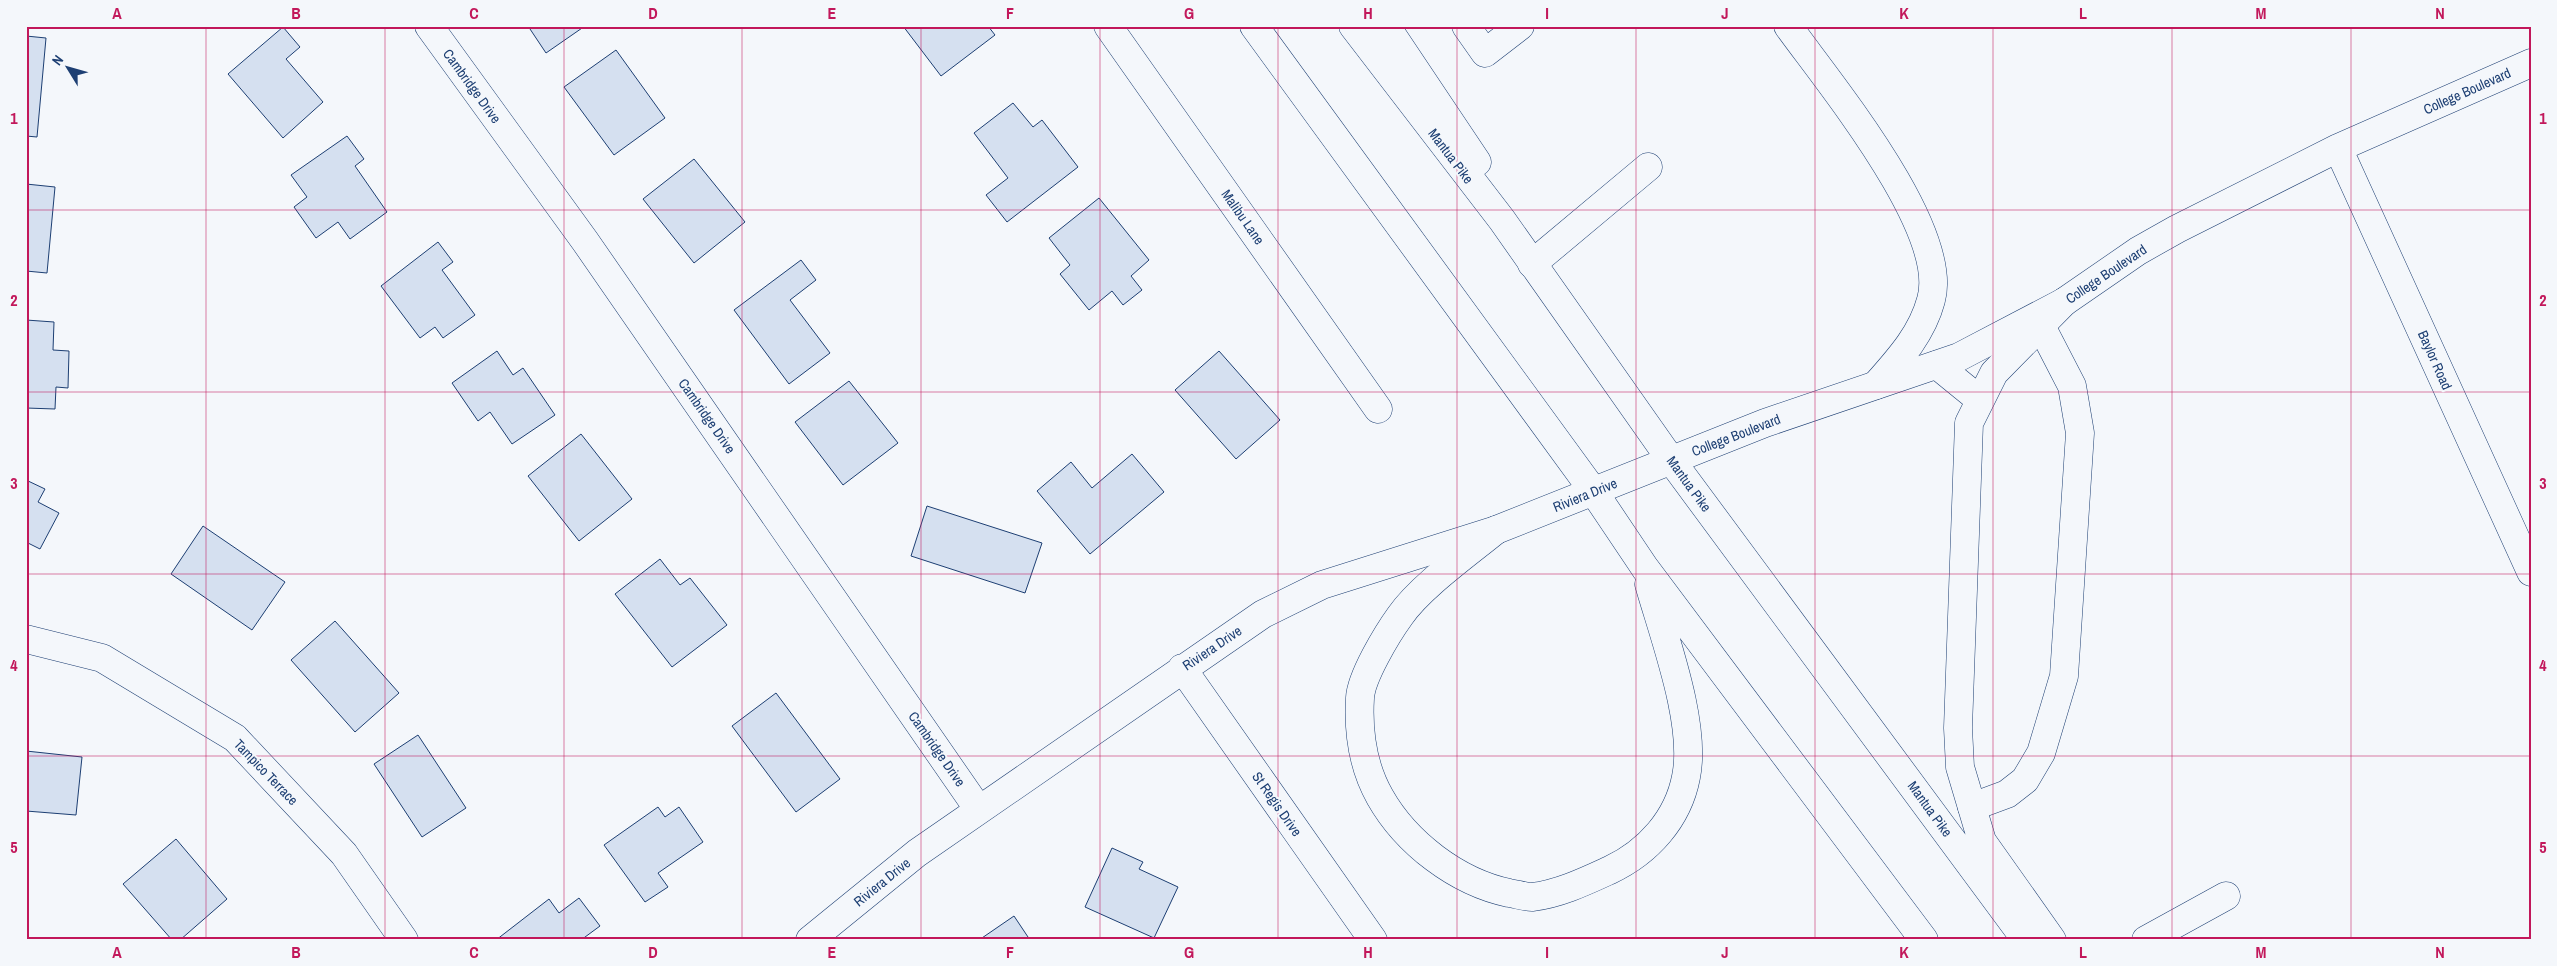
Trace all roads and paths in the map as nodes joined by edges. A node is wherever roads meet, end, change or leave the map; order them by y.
1 (429, 26) edge
2 (1108, 26) edge
3 (1254, 26) edge
4 (1353, 26) edge
5 (1386, 26) edge
6 (1466, 26) edge
7 (1520, 26) edge
8 (1788, 26) edge
9 (2531, 63) edge
10 (2338, 148) junction
11 (1648, 167) dead end
12 (1502, 220) junction
13 (1532, 264) junction
14 (2064, 302) junction
15 (2041, 326) junction
16 (1937, 365) junction
17 (1876, 385) junction
18 (1980, 400) junction
19 (1378, 409) dead end
20 (1671, 460) junction
21 (1594, 492) junction
22 (1496, 530) junction
23 (1645, 568) junction
24 (2531, 572) edge
25 (26, 639) edge
26 (1182, 668) junction
27 (1972, 807) junction
28 (979, 810) junction
29 (2226, 896) dead end
30 (404, 940) edge
31 (810, 940) edge
32 (1373, 940) edge
33 (1924, 940) edge
34 (2026, 940) edge
35 (2052, 940) edge
36 (2146, 940) edge

1 - 28 street, Cambridge Drive
2 - 19 street, Malibu Lane
3 - 21 street
4 - 12 street, Mantua Pike
5 - 12 street
6 - 7 street
8 - 17 street
9 - 10 street, College Boulevard
10 - 14 street, College Boulevard
10 - 24 street, Baylor Road
11 - 13 street
12 - 13 street, Mantua Pike
13 - 20 street, Mantua Pike
14 - 15 street
14 - 16 street, College Boulevard
15 - 18 street
15 - 27 street
16 - 17 street, College Boulevard
16 - 18 street
17 - 20 street, College Boulevard
18 - 27 street
20 - 21 street, Riviera Drive
20 - 34 street, Mantua Pike
21 - 22 street, Riviera Drive
21 - 23 street
22 - 23 street
22 - 26 street, Riviera Drive
23 - 33 street
25 - 30 street, Tampico Terrace
26 - 28 street, Riviera Drive
26 - 32 street, St Regis Drive
27 - 35 street
28 - 31 street, Riviera Drive
29 - 36 street

